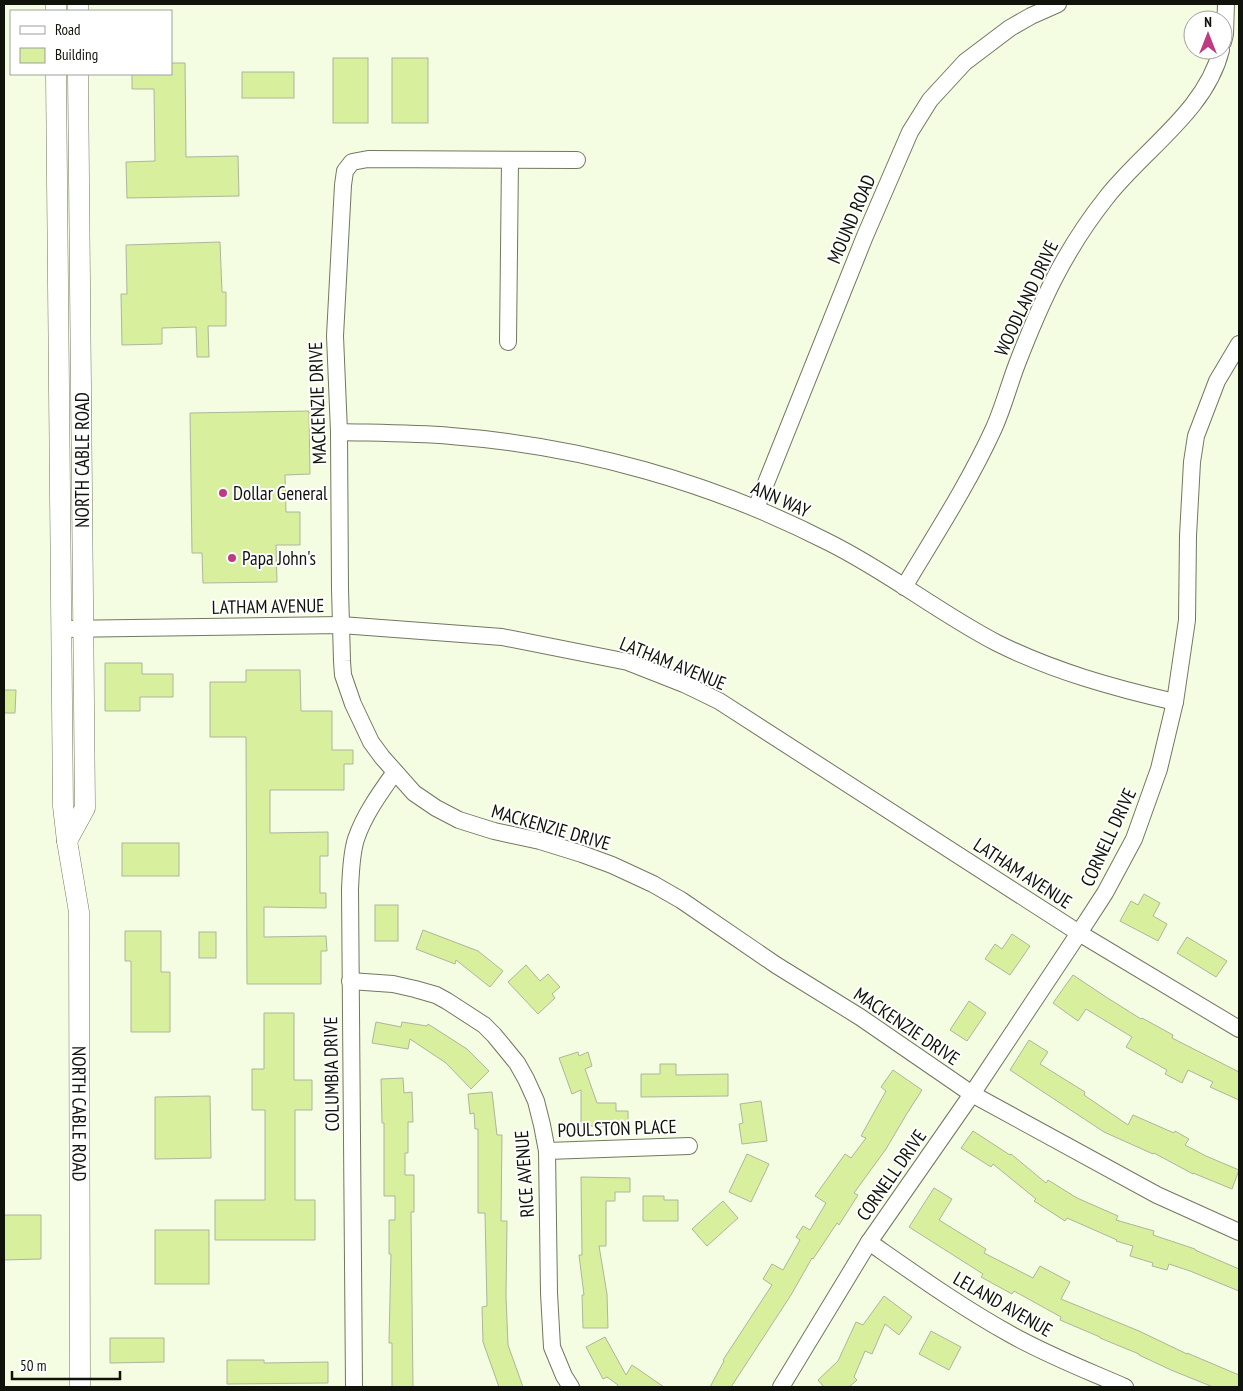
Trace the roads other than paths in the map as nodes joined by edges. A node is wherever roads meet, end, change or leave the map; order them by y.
1 (1058, 4) edge
2 (1218, 60) edge
3 (56, 75) edge
4 (78, 75) edge
5 (510, 160) junction
6 (577, 160) dead end
7 (508, 342) dead end
8 (1239, 344) edge
9 (340, 432) junction
10 (756, 508) junction
11 (904, 587) junction
12 (341, 625) junction
13 (61, 629) junction
14 (84, 629) junction
15 (1175, 702) junction
16 (395, 772) junction
17 (67, 841) junction
18 (1080, 933) junction
19 (350, 981) junction
20 (1239, 1029) edge
21 (972, 1094) junction
22 (689, 1146) dead end
23 (547, 1151) junction
24 (1239, 1232) edge
25 (869, 1242) junction
26 (80, 1387) edge
27 (354, 1387) edge
28 (571, 1387) edge
29 (781, 1387) edge
30 (1125, 1387) edge

1 - 10 street, MOUND ROAD
2 - 11 street, WOODLAND DRIVE
3 - 13 street, NORTH CABLE ROAD
4 - 14 street, NORTH CABLE ROAD
5 - 6 street
5 - 7 street
5 - 9 street, MACKENZIE DRIVE
8 - 15 street, CORNELL DRIVE
9 - 10 street, ANN WAY
9 - 12 street, MACKENZIE DRIVE
10 - 11 street, ANN WAY
11 - 15 street, ANN WAY
12 - 14 street, LATHAM AVENUE
12 - 16 street, MACKENZIE DRIVE
12 - 18 street, LATHAM AVENUE
13 - 14 street, LATHAM AVENUE
13 - 17 street, NORTH CABLE ROAD
14 - 17 street, NORTH CABLE ROAD
15 - 18 street, CORNELL DRIVE
16 - 19 street, COLUMBIA DRIVE
16 - 21 street, MACKENZIE DRIVE
17 - 26 street, NORTH CABLE ROAD
18 - 20 street, LATHAM AVENUE
18 - 21 street, CORNELL DRIVE
19 - 23 street, RICE AVENUE
19 - 27 street, COLUMBIA DRIVE
21 - 24 street, MACKENZIE DRIVE
21 - 25 street, CORNELL DRIVE
22 - 23 street, POULSTON PLACE
23 - 28 street, RICE AVENUE
25 - 29 street, CORNELL DRIVE
25 - 30 street, LELAND AVENUE

